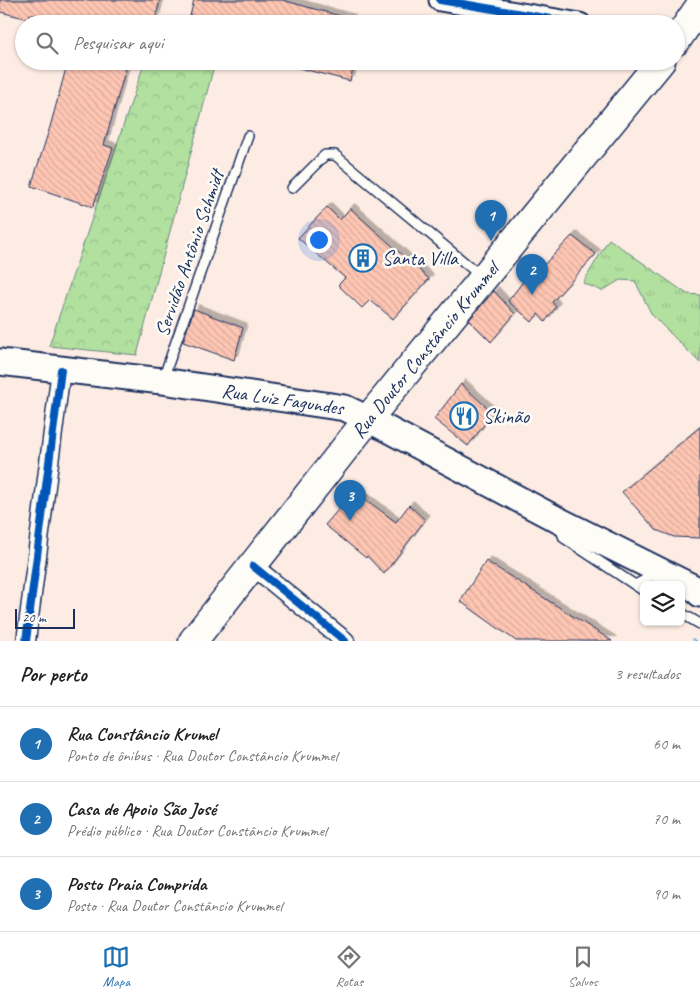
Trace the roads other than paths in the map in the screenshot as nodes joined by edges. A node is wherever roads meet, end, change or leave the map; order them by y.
1 (440, 0) edge
2 (700, 6) edge
3 (526, 7) edge
4 (551, 15) edge
5 (685, 28) edge
6 (654, 70) edge
7 (248, 136) dead end
8 (292, 188) dead end
9 (484, 278) junction
10 (0, 362) edge
11 (61, 370) junction
12 (162, 381) junction
13 (368, 419) junction
14 (558, 520) junction
15 (252, 566) junction
16 (661, 571) junction
17 (634, 585) junction
18 (640, 589) edge
19 (700, 594) edge
20 (685, 615) edge
21 (700, 624) edge
22 (26, 641) edge
23 (193, 641) edge
24 (345, 641) edge

1 - 3 street
2 - 5 main road
3 - 4 street
6 - 9 main road, Rua Doutor Constâncio Krummel
7 - 12 lane, Servidão Antônio Schmidt
8 - 9 lane
9 - 13 main road, Rua Doutor Constâncio Krummel
10 - 11 main road, Rua Luiz Fagundes
11 - 12 main road, Rua Luiz Fagundes
11 - 22 street
12 - 13 main road, Rua Luiz Fagundes
13 - 14 main road, Rua Luiz Fagundes
13 - 15 main road, Rua Doutor Constâncio Krummel
14 - 16 main road, Rua Luiz Fagundes
14 - 17 lane
15 - 23 main road, Rua Doutor Constâncio Krummel
15 - 24 street
16 - 17 lane
16 - 19 main road, Rua Luiz Fagundes
17 - 18 lane
20 - 21 lane

